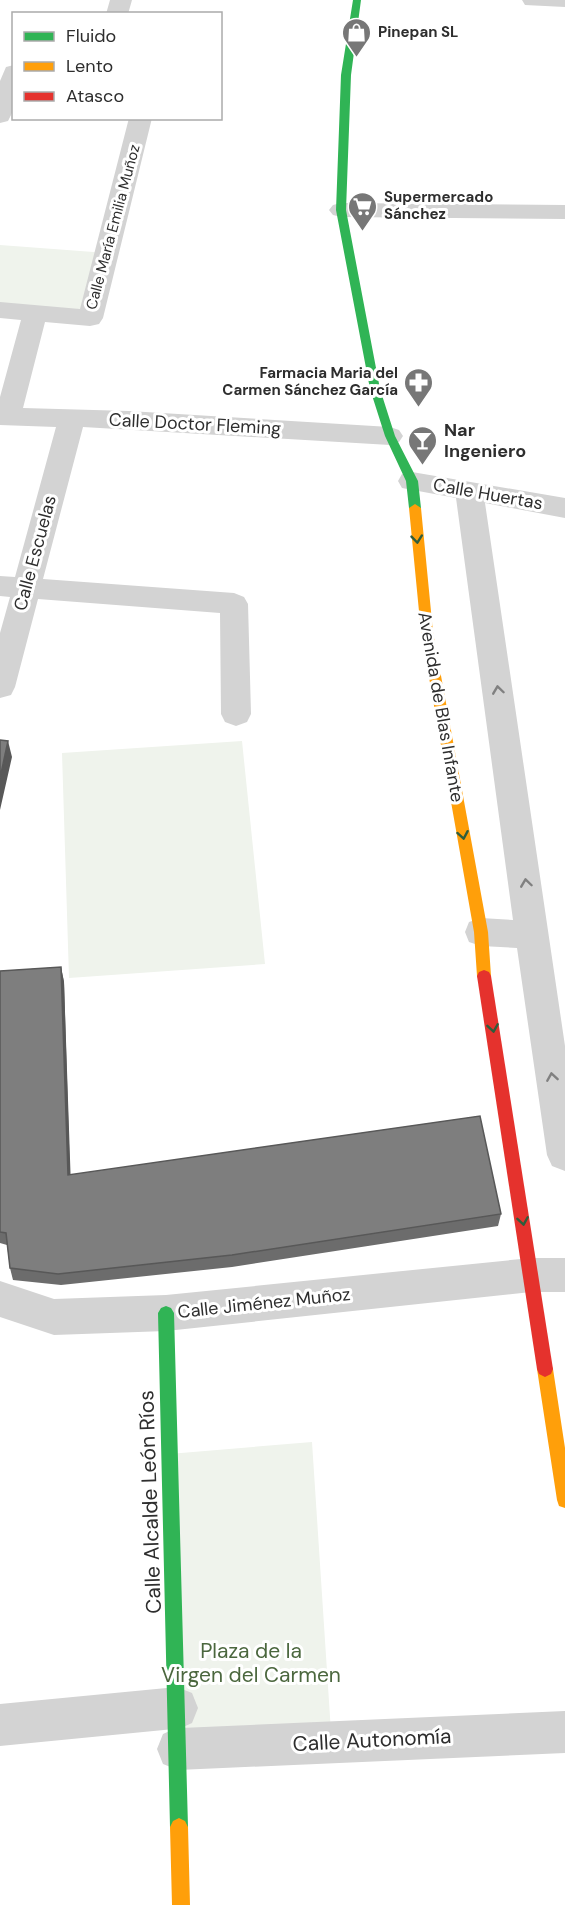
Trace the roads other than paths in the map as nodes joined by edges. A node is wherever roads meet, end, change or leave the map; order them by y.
1 (357, 0) edge
2 (533, 0) edge
3 (561, 1) edge
4 (12, 78) edge
5 (0, 116) edge
6 (140, 120) edge
7 (341, 210) junction
8 (565, 212) edge
9 (0, 310) edge
10 (35, 313) junction
11 (4, 416) edge
12 (72, 418) junction
13 (390, 436) junction
14 (412, 481) junction
15 (469, 491) junction
16 (565, 508) edge
17 (13, 587) edge
18 (0, 687) edge
19 (236, 714) dead end
20 (481, 932) junction
21 (533, 935) junction
22 (555, 1030) edge
23 (565, 1155) edge
24 (548, 1275) edge
25 (0, 1299) edge
26 (166, 1313) junction
27 (565, 1500) edge
28 (177, 1707) junction
29 (0, 1725) edge
30 (565, 1732) edge
31 (178, 1749) junction
32 (182, 1905) edge

1 - 7 street
2 - 3 street
4 - 5 street
6 - 10 street, Calle María Emilia Muñoz
7 - 8 street
7 - 13 street
9 - 10 street, Calle María Emilia Muñoz
10 - 11 street
11 - 12 street, Calle Doctor Fleming
12 - 13 street, Calle Doctor Fleming
12 - 17 street, Calle Escuelas
13 - 14 street
14 - 15 street, Calle Huertas
14 -> 20 street, Avenida de Blas Infante
15 - 16 street, Calle Huertas
21 -> 15 street
17 - 18 street, Calle Escuelas
17 - 19 street
20 - 21 street
20 -> 24 street, Avenida de Blas Infante
21 - 22 street
23 -> 22 street
24 - 26 street, Calle Jiménez Muñoz
24 - 27 street, Avenida de Blas Infante
25 - 26 street, Calle Jiménez Muñoz
26 - 28 street, Calle Alcalde León Ríos
28 - 29 street
28 - 31 street, Calle Alcalde León Ríos
30 - 31 street, Calle Autonomía
31 - 32 street, Calle Alcalde León Ríos

